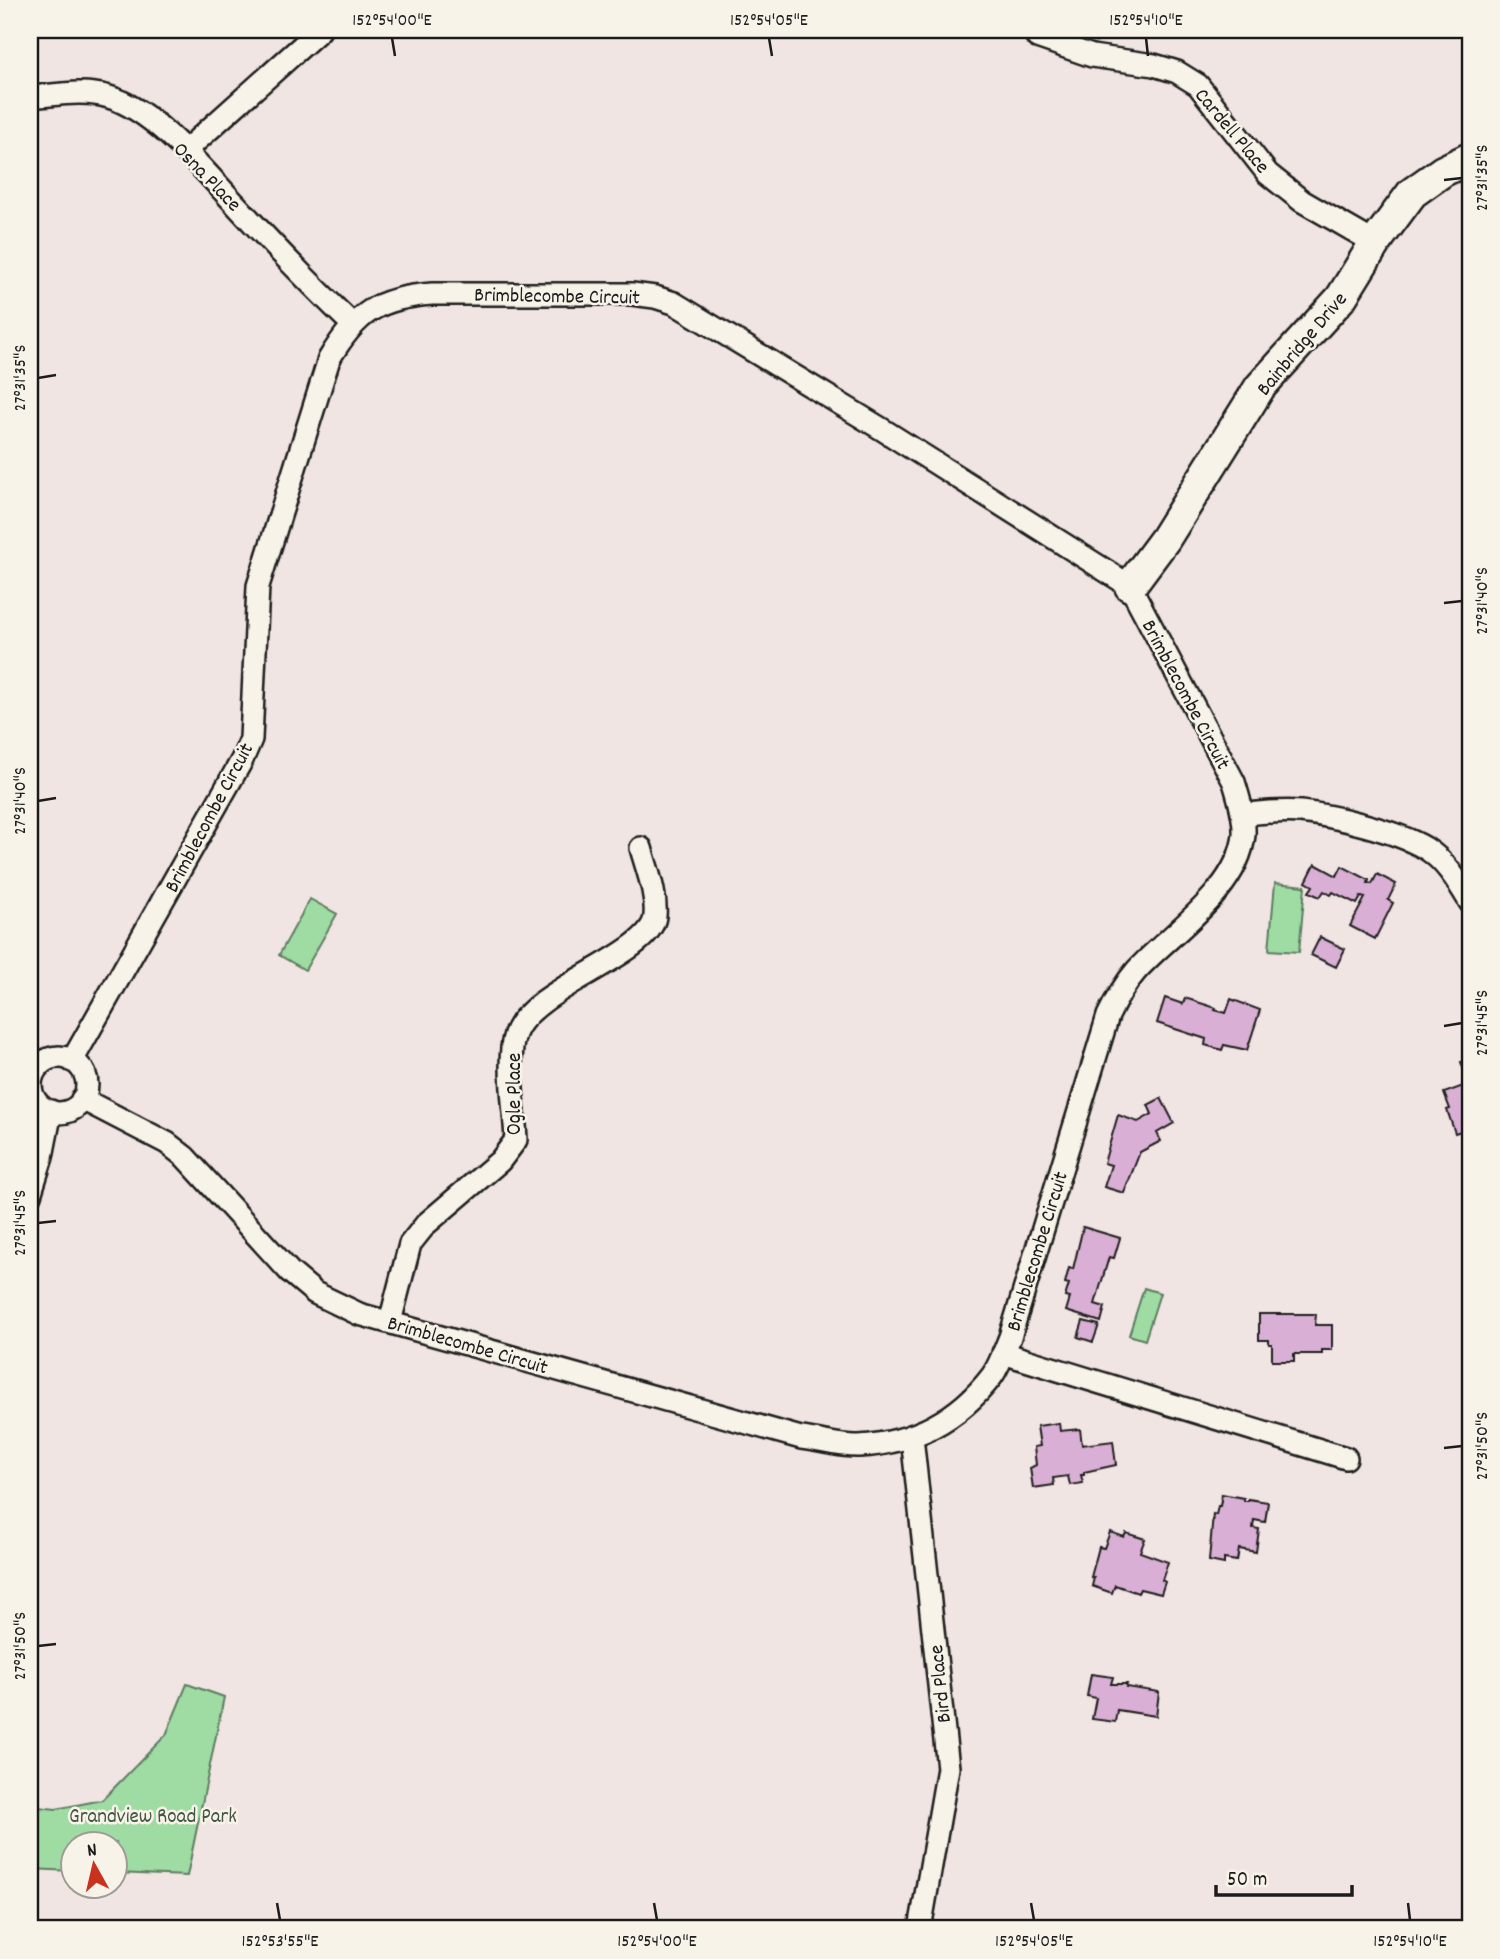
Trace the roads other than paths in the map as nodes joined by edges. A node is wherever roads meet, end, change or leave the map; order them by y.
1 (320, 30) edge
2 (1037, 37) dead end
3 (30, 97) edge
4 (185, 151) junction
5 (1470, 158) edge
6 (1375, 243) junction
7 (353, 325) junction
8 (1130, 586) junction
9 (1242, 814) junction
10 (642, 848) dead end
11 (1470, 901) edge
12 (72, 1061) junction
13 (31, 1073) edge
14 (82, 1099) junction
15 (51, 1111) junction
16 (30, 1195) edge
17 (390, 1322) junction
18 (1003, 1353) junction
19 (912, 1437) junction
20 (1346, 1458) dead end
21 (920, 1929) edge

1 - 4 street
2 - 6 street, Cardell Place
3 - 4 street, Osna Place
4 - 7 street, Osna Place
5 - 6 street, Bainbridge Drive
6 - 8 street, Bainbridge Drive
7 - 8 street, Brimblecombe Circuit
7 - 12 street, Brimblecombe Circuit
8 - 9 street, Brimblecombe Circuit
9 - 11 street
9 - 18 street, Brimblecombe Circuit
10 - 17 street, Ogle Place
12 - 13 street
12 - 14 street
13 - 15 street
14 - 15 street
14 - 17 street, Brimblecombe Circuit
15 - 16 street
17 - 19 street, Brimblecombe Circuit
18 - 19 street, Brimblecombe Circuit
18 - 20 street
19 - 21 street, Bird Place

